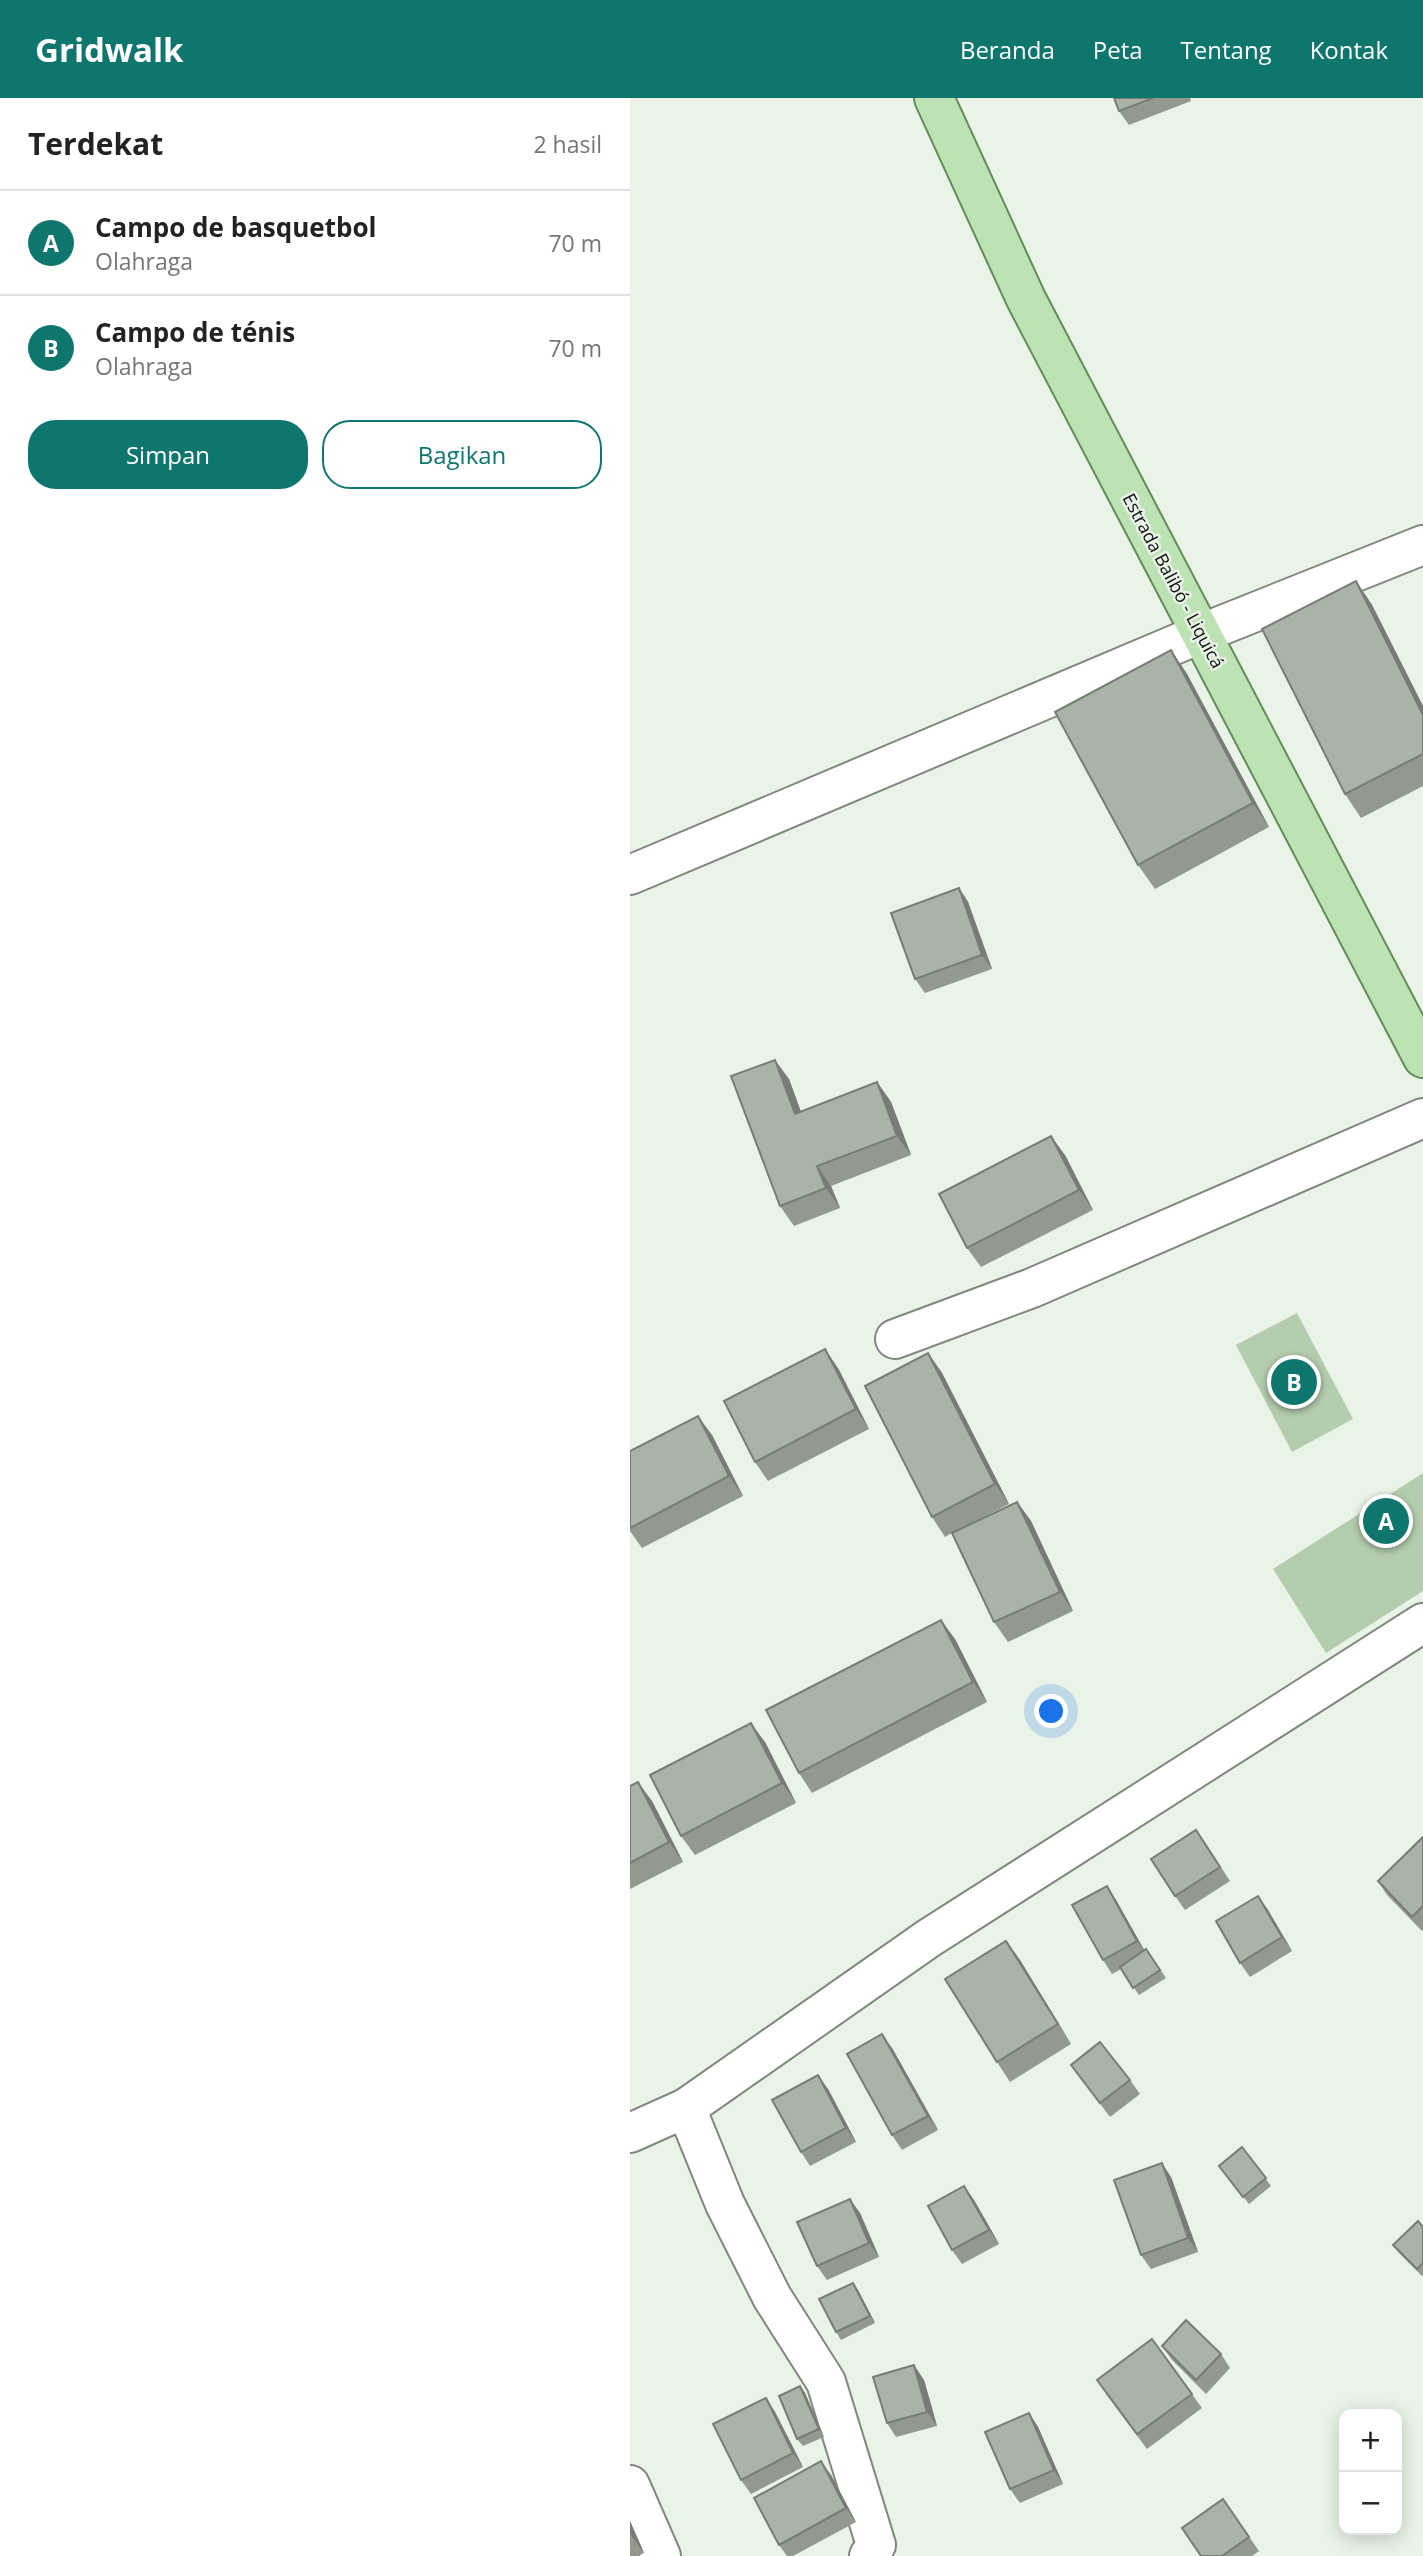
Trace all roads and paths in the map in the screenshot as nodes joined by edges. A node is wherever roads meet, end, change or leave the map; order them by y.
1 (934, 98) edge
2 (1423, 545) edge
3 (1200, 634) junction
4 (630, 875) edge
5 (1423, 1058) edge
6 (1423, 1118) edge
7 (895, 1339) dead end
8 (1423, 1623) edge
9 (686, 2108) junction
10 (630, 2133) edge
11 (630, 2485) edge
12 (661, 2556) edge
13 (869, 2556) edge

1 - 3 main road, Estrada Balibó - Liquicá
2 - 3 street
3 - 4 street
3 - 5 main road, Estrada Balibó - Liquicá
6 - 7 street
8 - 9 street
9 - 10 street
9 - 13 street
11 - 12 street

